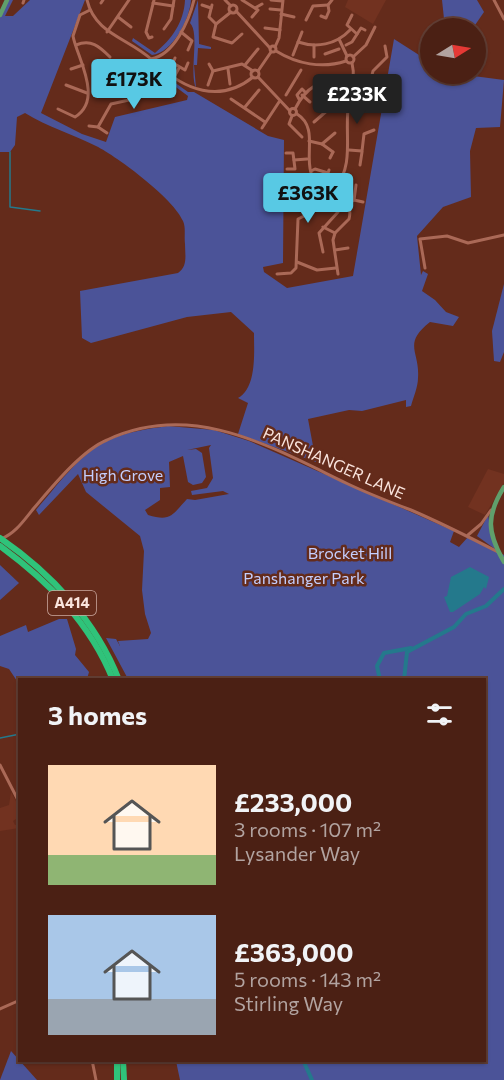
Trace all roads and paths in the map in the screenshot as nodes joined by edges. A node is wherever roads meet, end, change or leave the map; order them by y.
1 (7, 0) edge
2 (87, 0) edge
3 (129, 0) edge
4 (174, 0) edge
5 (194, 0) edge
6 (209, 0) edge
7 (225, 0) edge
8 (242, 0) edge
9 (271, 0) edge
10 (332, 0) edge
11 (494, 0) edge
12 (154, 1) edge
13 (283, 1) edge
14 (262, 4) dead end
15 (202, 5) dead end
16 (328, 5) junction
17 (173, 6) junction
18 (210, 6) junction
19 (231, 6) junction
20 (236, 6) junction
21 (255, 8) junction
22 (270, 9) dead end
23 (90, 10) junction
24 (231, 12) junction
25 (236, 12) junction
26 (281, 12) junction
27 (0, 15) edge
28 (352, 15) dead end
29 (252, 16) dead end
30 (321, 16) dead end
31 (118, 17) junction
32 (294, 17) dead end
33 (504, 19) edge
34 (306, 20) dead end
35 (216, 24) junction
36 (131, 27) dead end
37 (375, 27) dead end
38 (265, 28) dead end
39 (164, 29) dead end
40 (280, 30) junction
41 (350, 30) junction
42 (365, 30) dead end
43 (107, 32) junction
44 (181, 32) junction
45 (302, 32) dead end
46 (242, 34) dead end
47 (357, 34) junction
48 (153, 37) dead end
49 (339, 39) junction
50 (298, 42) junction
51 (352, 42) junction
52 (329, 43) junction
53 (76, 45) junction
54 (314, 45) junction
55 (346, 45) dead end
56 (355, 46) dead end
57 (385, 46) dead end
58 (258, 49) dead end
59 (273, 49) junction
60 (339, 49) dead end
61 (188, 50) dead end
62 (333, 51) junction
63 (325, 54) dead end
64 (293, 55) dead end
65 (347, 56) junction
66 (110, 57) dead end
67 (314, 57) dead end
68 (353, 57) junction
69 (175, 58) dead end
70 (154, 61) junction
71 (346, 61) junction
72 (132, 63) dead end
73 (188, 63) dead end
74 (352, 63) junction
75 (208, 64) dead end
76 (83, 65) junction
77 (244, 65) junction
78 (179, 68) junction
79 (71, 69) dead end
80 (228, 69) junction
81 (301, 70) dead end
82 (213, 71) junction
83 (253, 71) junction
84 (258, 71) junction
85 (119, 73) dead end
86 (127, 75) junction
87 (253, 77) junction
88 (258, 77) junction
89 (141, 78) junction
90 (173, 79) junction
91 (343, 81) dead end
92 (293, 83) junction
93 (230, 84) dead end
94 (369, 84) junction
95 (66, 86) dead end
96 (208, 86) dead end
97 (380, 87) dead end
98 (150, 88) junction
99 (259, 90) dead end
100 (87, 93) junction
101 (351, 93) junction
102 (162, 94) dead end
103 (302, 94) junction
104 (286, 95) dead end
105 (335, 96) dead end
106 (366, 96) junction
107 (231, 99) dead end
108 (279, 101) junction
109 (310, 102) dead end
110 (245, 107) junction
111 (334, 108) junction
112 (58, 109) dead end
113 (295, 109) junction
114 (348, 109) junction
115 (290, 111) junction
116 (379, 111) dead end
117 (297, 114) junction
118 (292, 116) junction
119 (265, 122) junction
120 (314, 122) dead end
121 (89, 126) dead end
122 (98, 127) junction
123 (262, 128) dead end
124 (374, 130) dead end
125 (107, 133) dead end
126 (334, 133) dead end
127 (302, 137) dead end
128 (309, 141) junction
129 (322, 144) junction
130 (349, 150) junction
131 (362, 151) junction
132 (286, 153) dead end
133 (330, 158) dead end
134 (307, 159) junction
135 (294, 160) junction
136 (360, 165) dead end
137 (287, 169) dead end
138 (330, 170) dead end
139 (311, 171) junction
140 (296, 180) dead end
141 (355, 187) dead end
142 (335, 192) junction
143 (330, 194) junction
144 (317, 195) dead end
145 (299, 199) junction
146 (354, 200) junction
147 (363, 202) dead end
148 (348, 204) junction
149 (338, 212) dead end
150 (303, 214) junction
151 (323, 226) junction
152 (335, 233) junction
153 (504, 235) edge
154 (348, 248) dead end
155 (335, 250) junction
156 (323, 252) dead end
157 (297, 262) junction
158 (337, 268) junction
159 (425, 268) dead end
160 (277, 274) dead end
161 (338, 274) dead end
162 (504, 487) edge
163 (491, 510) junction
164 (468, 535) junction
165 (1, 542) edge
166 (499, 553) junction
167 (504, 562) edge
168 (112, 678) edge
169 (117, 678) edge
170 (0, 765) edge
171 (18, 800) edge
172 (18, 1001) edge
173 (0, 1010) edge
174 (92, 1062) edge
175 (117, 1062) edge
176 (123, 1062) edge
177 (96, 1080) edge
178 (117, 1080) edge
179 (124, 1080) edge

1 - 27 main road
2 - 23 street
3 - 31 street
4 - 17 street
5 - 44 street
6 - 18 street
7 - 19 street
8 - 20 street
8 - 21 street
9 - 13 street
10 - 16 street
11 - 33 street
12 - 17 street
12 - 48 street
13 - 26 street
14 - 21 street
15 - 18 street
16 - 30 street
16 - 34 street
17 - 39 street
18 - 35 street
19 - 20 street
19 - 24 street
20 - 25 street
21 - 29 street
22 - 26 street
23 - 43 street
23 - 53 street
24 - 25 street
24 - 35 street
25 - 59 street
26 - 32 street
26 - 40 street
28 - 41 street
31 - 36 street
31 - 43 street
35 - 46 street
37 - 68 street
38 - 40 street
40 - 59 street
41 - 47 street
41 - 49 street
42 - 47 street
43 - 70 street
44 - 61 street
44 - 70 street
45 - 50 street
47 - 51 street
49 - 52 street
49 - 65 street
50 - 54 street
50 - 64 street
51 - 55 street
51 - 56 street
52 - 54 street
52 - 62 street
53 - 66 street
53 - 76 street
54 - 67 street
57 - 94 street
58 - 77 street
59 - 71 street
59 - 84 street
60 - 62 street
62 - 63 street
65 - 68 street
65 - 71 street
68 - 74 street
69 - 78 street
70 - 89 street
70 - 90 street
71 - 74 street
72 - 86 street
73 - 78 street
74 - 101 street
75 - 82 street
76 - 79 street
76 - 100 street
77 - 80 street
77 - 83 street
78 - 90 street
80 - 82 street
80 - 93 street
81 - 92 street
82 - 96 street
83 - 84 street
83 - 87 street
84 - 88 street
85 - 86 street
86 - 89 street
87 - 88 street
87 - 90 street
88 - 108 street
89 - 98 street
91 - 103 street
92 - 103 street
92 - 104 street
94 - 97 street
94 - 106 street
95 - 100 street
98 - 102 street
98 - 122 street
99 - 110 street
100 - 112 street
101 - 106 street
101 - 114 street
103 - 109 street
103 - 113 street
105 - 111 street
106 - 116 street
107 - 110 street
108 - 115 street
108 - 119 street
110 - 119 street
111 - 114 street
111 - 120 street
113 - 115 street
113 - 117 street
114 - 130 street
115 - 118 street
117 - 118 street
117 - 128 street
118 - 127 street
119 - 123 street
121 - 122 street
122 - 125 street
124 - 131 street
126 - 129 street
128 - 129 street
128 - 134 street
129 - 133 street
130 - 131 street
130 - 142 street
131 - 136 street
132 - 135 street
134 - 135 street
134 - 139 street
135 - 137 street
138 - 139 street
139 - 143 street
140 - 145 street
141 - 146 street
142 - 143 street
142 - 143 street
142 - 148 street
143 - 150 street
144 - 145 street
145 - 150 street
146 - 147 street
146 - 148 street
148 - 152 street
149 - 151 street
150 - 157 street
151 - 152 street
151 - 156 street
152 - 155 street
153 - 159 street
154 - 155 street
155 - 158 street
157 - 158 street
157 - 160 street
158 - 161 street
162 - 163 main road
163 - 164 street
163 - 166 main road
164 - 165 street, PANSHANGER LANE
164 - 166 street, PANSHANGER LANE
165 - 168 highway, A414
165 - 169 highway, A414
166 - 167 main road
170 - 171 street
172 - 173 street
174 - 177 street
175 - 178 highway
176 - 179 highway

